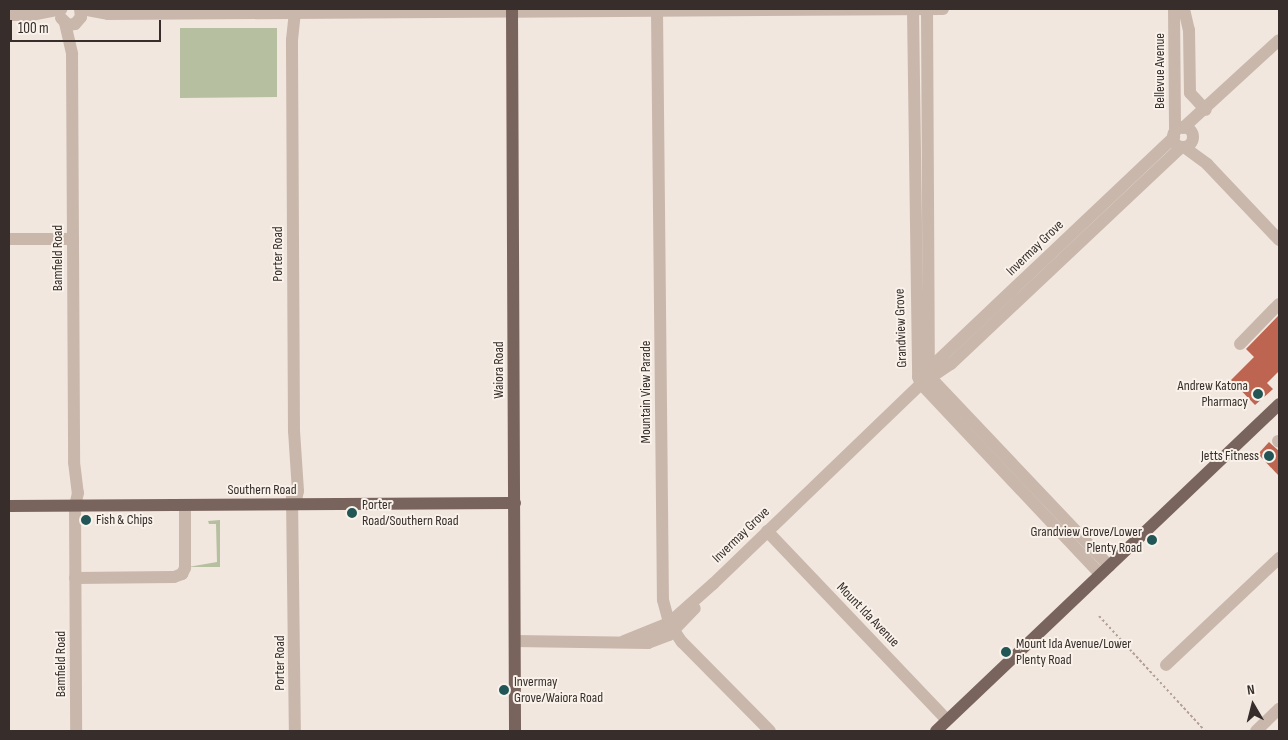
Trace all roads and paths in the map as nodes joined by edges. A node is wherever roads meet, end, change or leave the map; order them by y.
1 (892, 9) edge
2 (912, 9) edge
3 (927, 9) edge
4 (943, 9) edge
5 (1174, 9) edge
6 (1184, 9) edge
7 (292, 10) edge
8 (512, 10) edge
9 (703, 10) edge
10 (657, 11) junction
11 (9, 15) edge
12 (71, 15) edge
13 (1279, 40) edge
14 (1206, 110) junction
15 (1183, 138) junction
16 (9, 239) edge
17 (73, 239) junction
18 (1279, 240) edge
19 (1279, 304) edge
20 (1240, 344) dead end
21 (927, 378) junction
22 (1279, 404) edge
23 (515, 503) junction
24 (295, 504) junction
25 (185, 505) junction
26 (9, 506) edge
27 (75, 506) junction
28 (767, 531) junction
29 (1279, 558) edge
30 (1105, 570) junction
31 (75, 578) junction
32 (1099, 616) dead end
33 (671, 627) junction
34 (515, 641) junction
35 (1166, 665) dead end
36 (1279, 709) edge
37 (947, 720) junction
38 (76, 731) edge
39 (296, 731) edge
40 (515, 731) edge
41 (770, 731) edge
42 (936, 731) edge
43 (1204, 731) edge
44 (1256, 731) edge

1 - 2 street
1 - 9 street
2 - 3 street
2 - 21 street, Grandview Grove
3 - 4 street
3 - 21 street, Grandview Grove
5 - 15 street, Bellevue Avenue
6 - 14 street, Bellevue Avenue
7 - 8 street
7 - 12 street
7 - 24 street, Porter Road
8 - 10 street
8 - 23 main road, Waiora Road
9 - 10 street
10 - 33 street, Mountain View Parade
11 - 12 street
12 - 17 street, Bamfield Road
13 - 14 street, Invermay Grove
14 - 15 street, Invermay Grove
15 - 18 street, Bellevue Avenue
15 - 21 street, Invermay Grove
16 - 17 street
17 - 27 street, Bamfield Road
19 - 20 street
21 - 28 street, Invermay Grove
21 - 30 street, Grandview Grove
22 - 30 main road
23 - 24 main road, Southern Road
23 - 34 main road, Waiora Road
24 - 25 main road, Southern Road
24 - 39 street, Porter Road
25 - 27 main road, Southern Road
25 - 31 street
26 - 27 main road, Southern Road
27 - 31 street, Bamfield Road
28 - 33 street, Invermay Grove
28 - 37 street, Mount Ida Avenue
29 - 35 street
30 - 37 main road
31 - 38 street, Bamfield Road
32 - 43 path
33 - 34 street, Invermay Grove
33 - 41 street
34 - 40 main road, Waiora Road
36 - 44 street
37 - 42 main road

